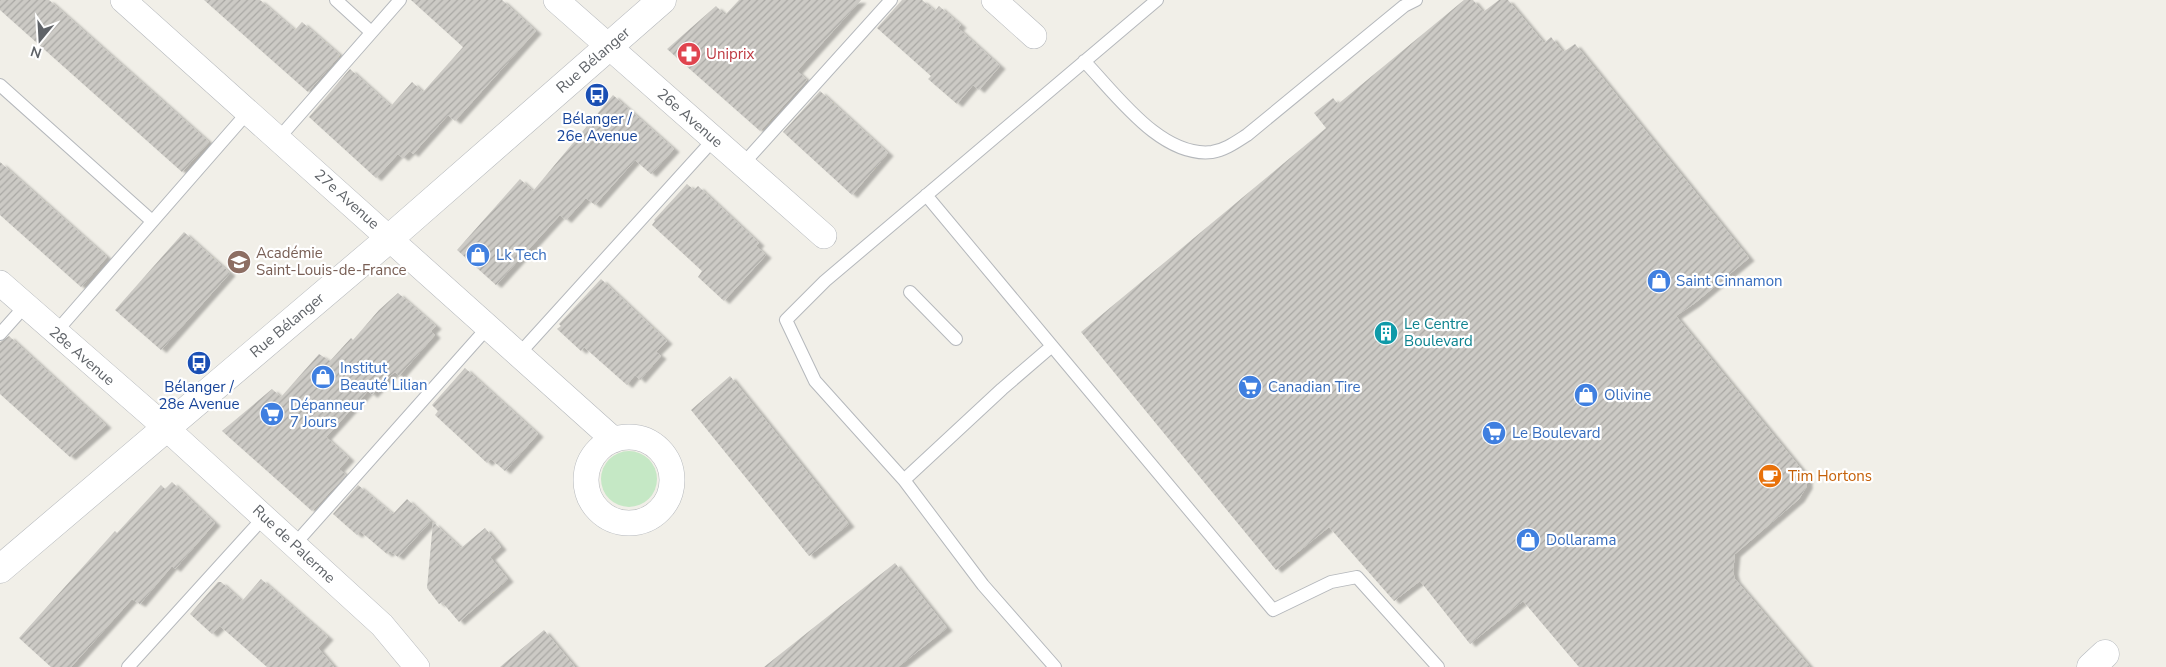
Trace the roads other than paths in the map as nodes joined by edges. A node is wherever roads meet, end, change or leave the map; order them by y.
1 (123, 0) edge
2 (336, 0) edge
3 (400, 0) edge
4 (556, 0) edge
5 (662, 0) edge
6 (891, 0) edge
7 (994, 0) edge
8 (1157, 0) edge
9 (1416, 0) edge
10 (371, 32) junction
11 (1034, 36) dead end
12 (609, 47) junction
13 (1084, 61) junction
14 (0, 85) edge
15 (248, 112) junction
16 (278, 139) junction
17 (714, 139) junction
18 (743, 164) junction
19 (926, 195) junction
20 (152, 221) junction
21 (824, 236) dead end
22 (390, 238) junction
23 (0, 283) edge
24 (910, 292) dead end
25 (25, 306) junction
26 (488, 327) junction
27 (55, 333) junction
28 (0, 334) edge
29 (956, 339) dead end
30 (1052, 346) junction
31 (519, 354) junction
32 (165, 428) junction
33 (614, 440) dead end
34 (904, 480) junction
35 (264, 517) junction
36 (294, 545) junction
37 (0, 570) edge
38 (128, 667) edge
39 (417, 667) edge
40 (1055, 667) edge
41 (1438, 667) edge

1 - 15 street, 27e Avenue
2 - 10 lane
3 - 10 lane
4 - 12 street, 26e Avenue
5 - 12 street, Rue Bélanger
6 - 18 lane
7 - 11 street
8 - 13 lane
9 - 13 lane
10 - 16 lane
12 - 17 street, 26e Avenue
12 - 22 street, Rue Bélanger
13 - 19 lane
14 - 20 lane
15 - 16 street, 27e Avenue
15 - 20 lane
16 - 22 street, 27e Avenue
17 - 18 street, 26e Avenue
17 - 31 lane
18 - 21 street, 26e Avenue
19 - 30 lane
19 - 34 lane
20 - 27 lane
22 - 26 street, 27e Avenue
22 - 32 street, Rue Bélanger
23 - 25 street, 28e Avenue
24 - 29 lane
25 - 27 street, 28e Avenue
25 - 28 lane
26 - 31 street, 27e Avenue
26 - 36 lane
27 - 32 street, 28e Avenue
30 - 34 lane
30 - 41 lane
31 - 33 street, 27e Avenue
32 - 35 street, Rue de Palerme
32 - 37 street, Rue Bélanger
34 - 40 lane
35 - 36 street, Rue de Palerme
35 - 38 lane
36 - 39 street, Rue de Palerme

